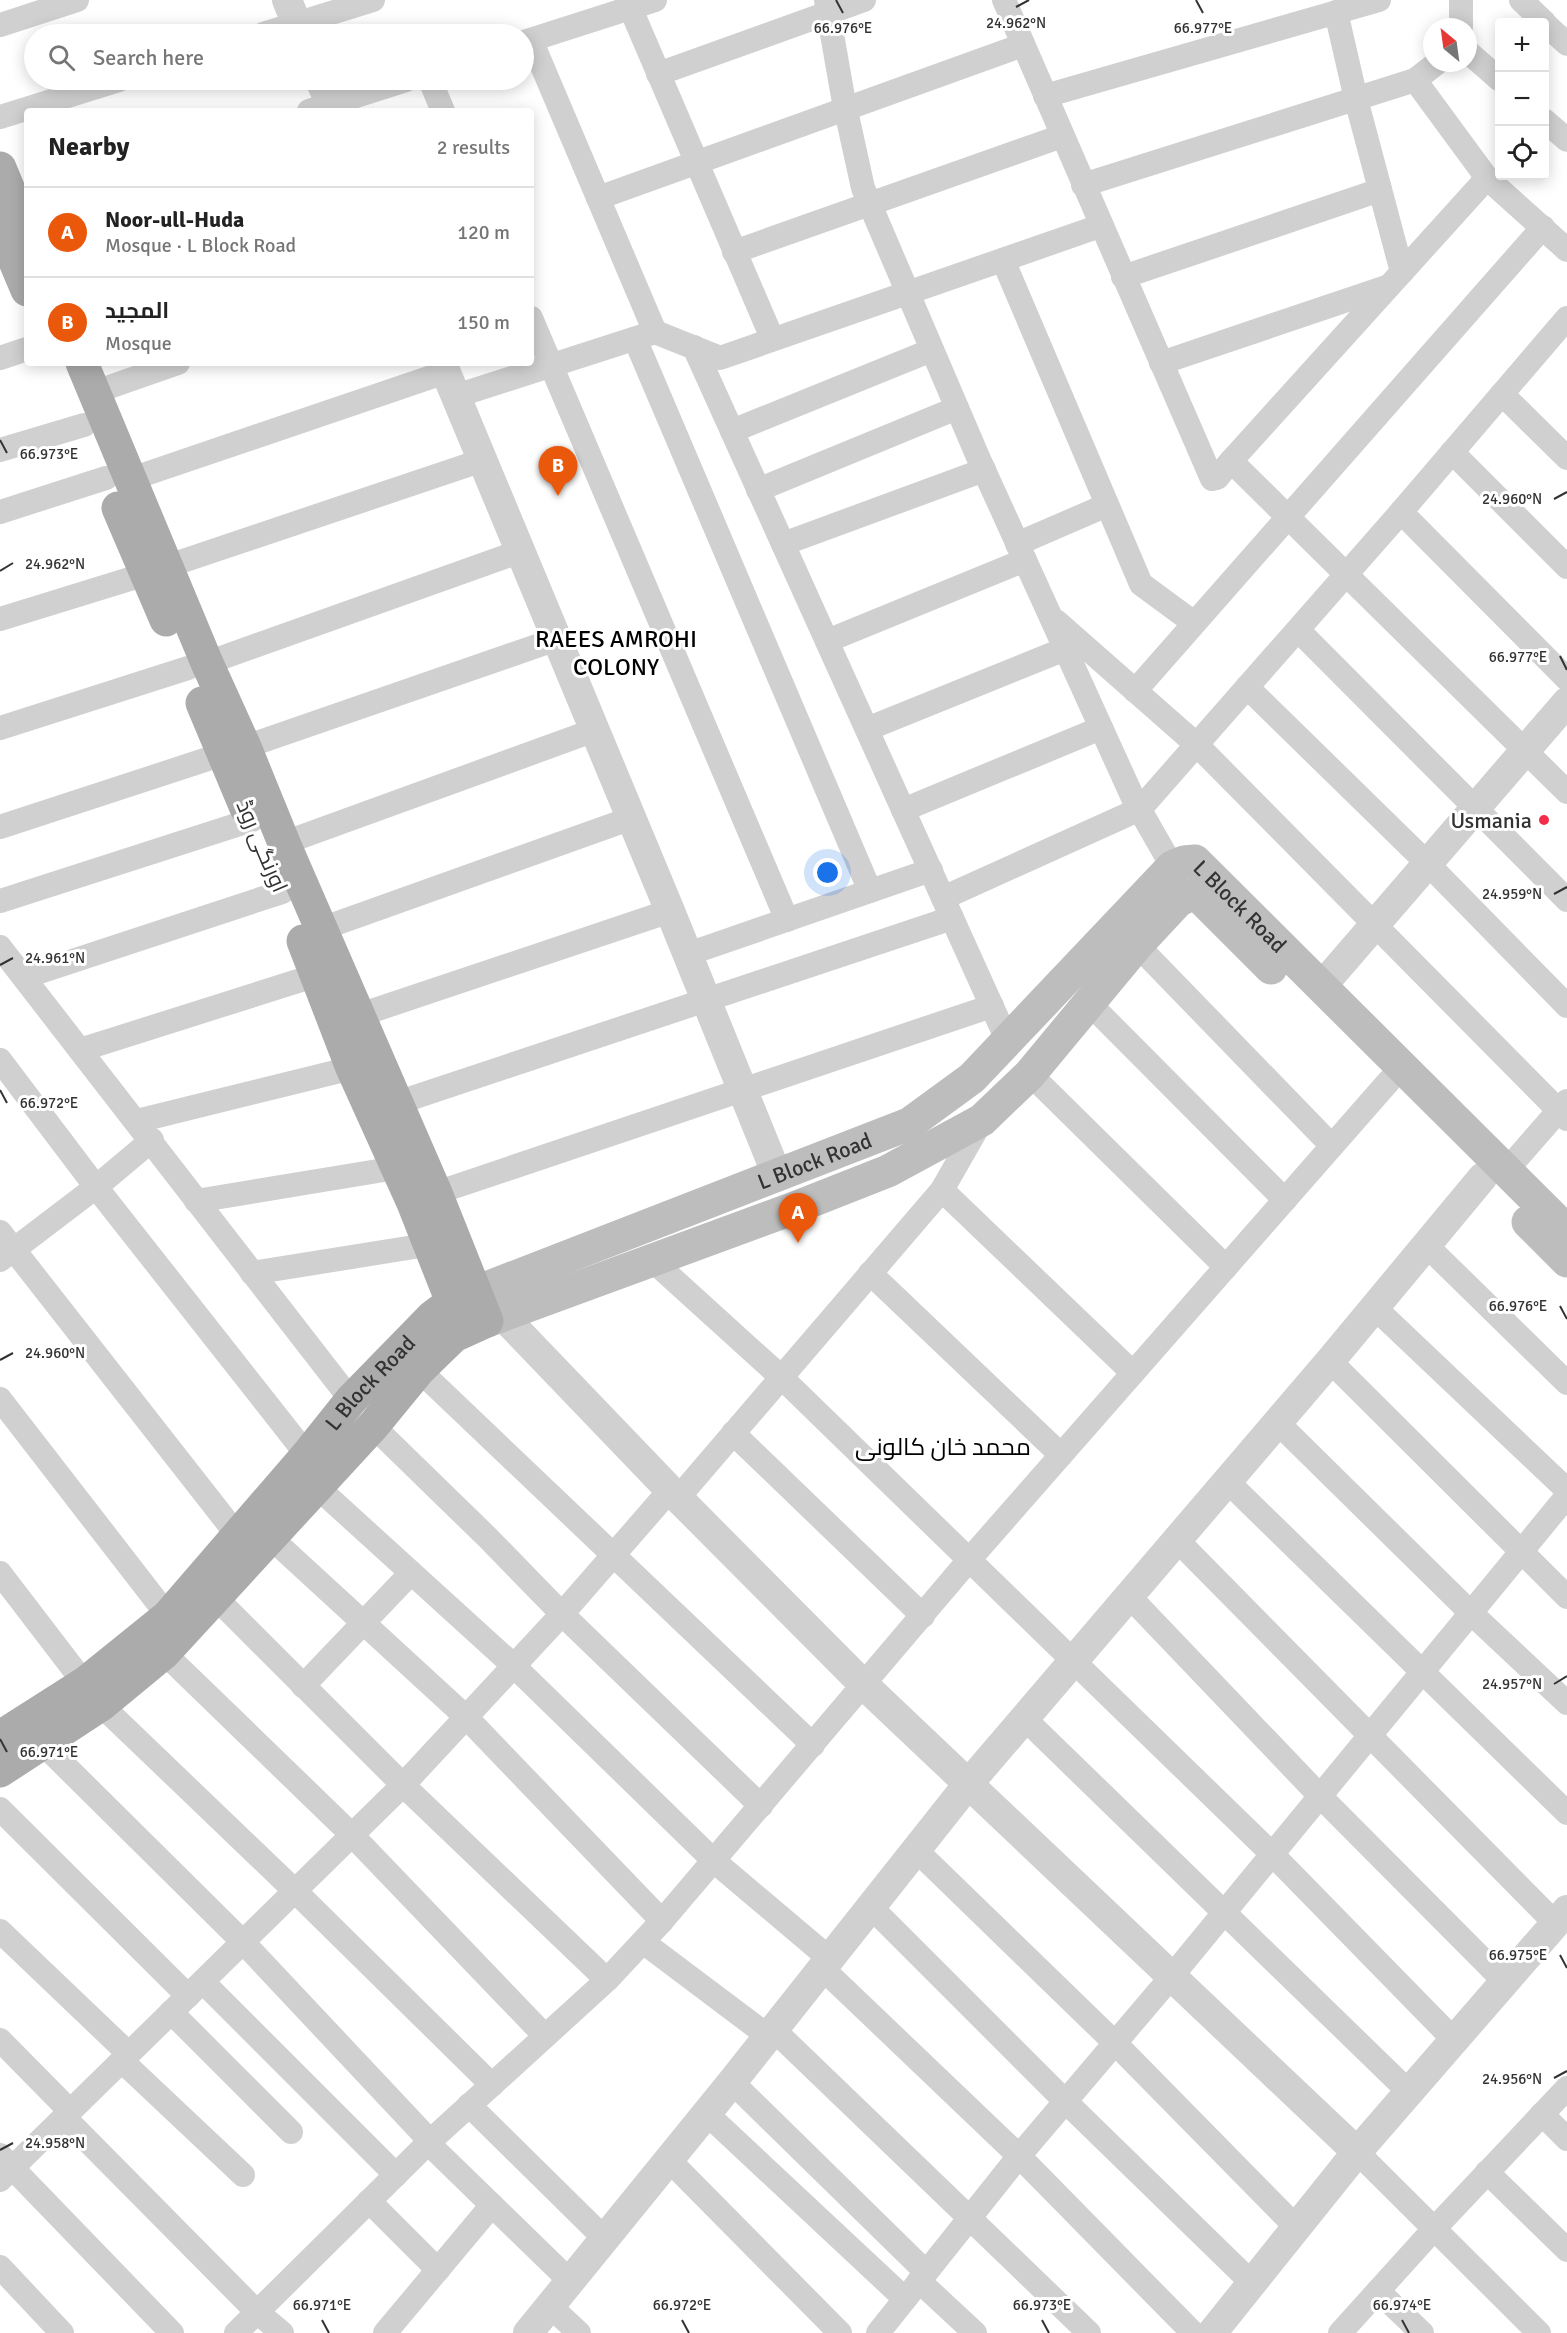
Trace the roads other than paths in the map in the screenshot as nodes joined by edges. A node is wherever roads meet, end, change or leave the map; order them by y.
1 (77, 0) edge
2 (373, 0) edge
3 (655, 0) edge
4 (864, 0) edge
5 (1004, 0) edge
6 (1380, 0) edge
7 (1461, 0) edge
8 (1521, 0) edge
9 (628, 4) edge
10 (827, 6) edge
11 (1336, 12) junction
12 (1461, 18) edge
13 (1539, 18) edge
14 (295, 20) edge
15 (0, 26) edge
16 (1549, 28) edge
17 (534, 38) edge
18 (1567, 44) edge
19 (1023, 45) junction
20 (534, 56) edge
21 (1477, 60) edge
22 (1425, 72) edge
23 (658, 74) junction
24 (1495, 76) edge
25 (1415, 80) junction
26 (87, 90) edge
27 (367, 90) edge
28 (434, 90) edge
29 (1045, 96) junction
30 (1356, 99) junction
31 (324, 101) edge
32 (29, 108) edge
33 (442, 108) edge
34 (845, 109) junction
35 (24, 110) edge
36 (0, 117) edge
37 (1549, 124) edge
38 (1062, 136) junction
39 (1567, 140) edge
40 (696, 163) junction
41 (0, 168) edge
42 (1487, 178) junction
43 (1083, 185) junction
44 (1380, 190) junction
45 (598, 198) junction
46 (870, 204) junction
47 (1100, 226) junction
48 (1543, 227) junction
49 (14, 233) edge
50 (1567, 250) edge
51 (734, 252) junction
52 (1003, 260) junction
53 (24, 277) edge
54 (1123, 277) junction
55 (1395, 279) junction
56 (908, 294) junction
57 (534, 325) edge
58 (1562, 334) edge
59 (645, 335) junction
60 (771, 338) junction
61 (694, 347) junction
62 (24, 350) edge
63 (932, 350) junction
64 (0, 358) edge
65 (1161, 363) junction
66 (551, 365) junction
67 (59, 366) edge
68 (160, 366) edge
69 (448, 377) edge
70 (88, 378) edge
71 (1502, 394) junction
72 (957, 408) junction
73 (84, 425) junction
74 (732, 431) junction
75 (0, 450) edge
76 (1452, 452) junction
77 (1567, 458) edge
78 (483, 460) junction
79 (1231, 461) junction
80 (984, 470) junction
81 (118, 479) junction
82 (758, 490) junction
83 (1107, 505) junction
84 (1401, 512) junction
85 (0, 513) edge
86 (1287, 517) junction
87 (783, 544) junction
88 (521, 551) junction
89 (1021, 552) junction
90 (1567, 567) edge
91 (157, 570) junction
92 (1346, 574) junction
93 (1050, 615) junction
94 (0, 619) edge
95 (1194, 623) junction
96 (1298, 630) junction
97 (557, 639) junction
98 (827, 641) junction
99 (1065, 649) junction
100 (198, 665) junction
101 (1567, 679) edge
102 (1247, 687) junction
103 (1135, 691) junction
104 (1567, 702) edge
105 (0, 728) edge
106 (1101, 728) junction
107 (867, 729) junction
108 (595, 730) junction
109 (1197, 745) junction
110 (1526, 750) junction
111 (234, 751) junction
112 (1567, 792) edge
113 (1476, 807) junction
114 (1140, 809) junction
115 (903, 810) junction
116 (632, 818) junction
117 (252, 820) junction
118 (0, 827) edge
119 (284, 843) junction
120 (1428, 864) junction
121 (931, 870) junction
122 (1180, 881) junction
123 (870, 891) junction
124 (282, 892) junction
125 (1567, 900) edge
126 (0, 901) edge
127 (948, 908) junction
128 (670, 911) junction
129 (787, 920) junction
130 (1376, 925) junction
131 (321, 929) junction
132 (1137, 945) junction
133 (0, 947) edge
134 (688, 954) junction
135 (317, 975) junction
136 (24, 978) junction
137 (1321, 987) junction
138 (706, 1000) junction
139 (1090, 1004) junction
140 (992, 1006) junction
141 (1567, 1006) edge
142 (347, 1019) junction
143 (1008, 1042) junction
144 (80, 1050) junction
145 (0, 1060) edge
146 (352, 1068) junction
147 (1030, 1074) junction
148 (1389, 1082) junction
149 (743, 1090) junction
150 (397, 1103) junction
151 (1564, 1110) edge
152 (982, 1120) junction
153 (137, 1121) junction
154 (152, 1140) junction
155 (1332, 1146) junction
156 (396, 1168) junction
157 (777, 1175) junction
158 (1494, 1175) junction
159 (96, 1187) junction
160 (942, 1190) junction
161 (436, 1193) junction
162 (1285, 1200) junction
163 (196, 1201) junction
164 (1567, 1231) edge
165 (442, 1243) junction
166 (1426, 1245) junction
167 (5, 1247) edge
168 (652, 1260) junction
169 (1567, 1261) edge
170 (1226, 1267) junction
171 (252, 1273) junction
172 (870, 1274) junction
173 (1374, 1307) junction
174 (476, 1311) junction
175 (1330, 1361) junction
176 (419, 1370) junction
177 (1133, 1372) junction
178 (781, 1377) junction
179 (1567, 1383) edge
180 (0, 1399) edge
181 (351, 1400) junction
182 (1277, 1422) junction
183 (373, 1426) junction
184 (733, 1433) junction
185 (307, 1455) junction
186 (1061, 1455) junction
187 (1227, 1481) junction
188 (317, 1487) junction
189 (1567, 1490) edge
190 (674, 1494) junction
191 (1567, 1496) edge
192 (238, 1536) junction
193 (271, 1538) junction
194 (1178, 1540) junction
195 (1521, 1552) junction
196 (613, 1555) junction
197 (969, 1560) junction
198 (0, 1573) edge
199 (411, 1573) junction
200 (1128, 1595) junction
201 (216, 1598) junction
202 (1567, 1598) edge
203 (1471, 1613) junction
204 (562, 1614) junction
205 (168, 1616) junction
206 (923, 1616) junction
207 (363, 1624) junction
208 (164, 1653) junction
209 (1072, 1660) junction
210 (514, 1666) junction
211 (1423, 1672) junction
212 (864, 1685) junction
213 (303, 1686) junction
214 (93, 1694) junction
215 (1567, 1703) edge
216 (466, 1717) junction
217 (1025, 1719) junction
218 (0, 1737) edge
219 (1370, 1737) junction
220 (42, 1743) junction
221 (813, 1745) junction
222 (0, 1771) edge
223 (969, 1783) junction
224 (403, 1785) junction
225 (1320, 1796) junction
226 (761, 1806) junction
227 (0, 1809) edge
228 (1567, 1814) edge
229 (352, 1835) junction
230 (916, 1850) junction
231 (1272, 1854) junction
232 (714, 1861) junction
233 (295, 1891) junction
234 (871, 1906) junction
235 (1224, 1912) junction
236 (1561, 1917) edge
237 (662, 1921) junction
238 (0, 1931) edge
239 (243, 1942) junction
240 (643, 1942) junction
241 (826, 1963) junction
242 (1172, 1976) junction
243 (607, 1980) junction
244 (1505, 1982) junction
245 (187, 1997) junction
246 (771, 2033) junction
247 (545, 2036) junction
248 (0, 2040) edge
249 (1454, 2040) junction
250 (1115, 2043) junction
251 (125, 2057) junction
252 (732, 2082) junction
253 (492, 2085) junction
254 (1567, 2088) edge
255 (1408, 2092) junction
256 (1065, 2101) junction
257 (469, 2105) junction
258 (67, 2114) junction
259 (706, 2114) junction
260 (1542, 2114) junction
261 (291, 2132) dead end
262 (1567, 2139) edge
263 (429, 2142) junction
264 (1357, 2152) junction
265 (1019, 2156) junction
266 (669, 2160) junction
267 (4, 2168) edge
268 (1487, 2172) junction
269 (243, 2175) dead end
270 (396, 2175) junction
271 (369, 2201) junction
272 (492, 2205) junction
273 (969, 2218) junction
274 (1296, 2227) junction
275 (1434, 2229) junction
276 (605, 2239) junction
277 (1567, 2250) edge
278 (0, 2267) edge
279 (438, 2270) junction
280 (570, 2281) junction
281 (1252, 2283) junction
282 (917, 2284) junction
283 (1378, 2291) junction
284 (550, 2306) junction
285 (257, 2312) junction
286 (62, 2333) edge
287 (172, 2333) edge
288 (236, 2333) edge
289 (282, 2333) edge
290 (385, 2333) edge
291 (528, 2333) edge
292 (579, 2333) edge
293 (840, 2333) edge
294 (878, 2333) edge
295 (975, 2333) edge
296 (1089, 2333) edge
297 (1193, 2333) edge
298 (1212, 2333) edge
299 (1340, 2333) edge
300 (1422, 2333) edge
301 (1539, 2333) edge

1 - 15 street
2 - 14 street
3 - 9 street
4 - 10 street
5 - 19 street
6 - 11 street
7 - 12 street
8 - 13 street
9 - 17 street
9 - 23 street
10 - 23 street
10 - 34 street
11 - 29 street
11 - 30 street
16 - 18 street
19 - 29 street
19 - 34 street
20 - 45 street
21 - 24 street
22 - 25 street
23 - 40 street
25 - 30 street
25 - 42 street
26 - 32 street
27 - 31 street
28 - 33 street
29 - 38 street
30 - 43 street
30 - 44 street
34 - 40 street
34 - 46 street
35 - 36 street
37 - 39 street
38 - 43 street
38 - 46 street
40 - 45 street
40 - 51 street
41 - 49 main road
42 - 48 street
42 - 55 street
43 - 47 street
44 - 54 street
44 - 55 street
45 - 59 street
46 - 51 street
46 - 56 street
47 - 52 street
47 - 54 street
48 - 50 street
48 - 86 street
49 - 53 main road
51 - 60 street
52 - 56 street
52 - 83 street
54 - 65 street
55 - 65 street
55 - 79 street
56 - 60 street
56 - 63 street
57 - 66 street
58 - 71 street
59 - 61 street
59 - 66 street
59 - 123 street
60 - 61 street
61 - 74 street
62 - 64 street
63 - 72 street
63 - 74 street
65 - 79 street
66 - 69 street
66 - 129 street
67 - 73 main road, اورنگی روڈ
68 - 70 street
69 - 78 street
69 - 81 street
70 - 81 main road, اورنگی روڈ
71 - 76 street
71 - 77 street
72 - 80 street
72 - 82 street
73 - 75 street
73 - 81 main road, اورنگی روڈ
74 - 82 street
76 - 84 street
76 - 90 street
78 - 88 street
78 - 91 street
79 - 86 street
80 - 87 street
80 - 89 street
81 - 85 street
81 - 91 main road, اورنگی روڈ
82 - 87 street
83 - 89 street
83 - 95 street
84 - 92 street
84 - 101 street
86 - 92 street
86 - 95 street
87 - 98 street
88 - 97 street
88 - 100 street
89 - 93 street
89 - 98 street
91 - 94 street
91 - 100 main road, اورنگی روڈ
92 - 96 street
92 - 110 street
93 - 99 street
93 - 103 street
95 - 103 street
96 - 102 street
96 - 113 street
97 - 108 street
97 - 111 street
98 - 107 street
99 - 106 street
99 - 107 street
100 - 105 street
100 - 111 main road, اورنگی روڈ
102 - 109 street
102 - 120 street
103 - 109 street
104 - 110 street
106 - 114 street
106 - 115 street
107 - 115 street
108 - 116 street
108 - 119 street
109 - 114 street
109 - 130 street
110 - 112 street
110 - 113 street
111 - 117 main road, اورنگی روڈ
111 - 118 street
111 - 119 main road, اورنگی روڈ
113 - 120 street
113 - 125 street
114 - 122 street
114 - 127 street
115 - 121 street
116 - 128 street
116 - 131 street
117 - 124 main road, اورنگی روڈ
117 - 126 street
119 - 131 main road, اورنگی روڈ
120 - 130 street
120 - 141 street
121 - 123 street
121 - 127 street
122 - 132 main road, L Block Road
122 - 137 main road, L Block Road
122 - 143 main road, L Block Road
122 - 148 main road, L Block Road
123 - 129 street
124 - 135 main road, اورنگی روڈ
124 - 136 street
127 - 138 street
127 - 140 street
128 - 134 street
128 - 142 street
129 - 134 street
130 - 137 street
130 - 151 street
131 - 142 main road, اورنگی روڈ
132 - 139 main road, L Block Road
132 - 155 street
133 - 136 street
134 - 138 street
135 - 142 main road, اورنگی روڈ
135 - 144 street
136 - 144 street
137 - 158 main road, L Block Road
138 - 149 street
138 - 150 street
139 - 147 main road, L Block Road
139 - 162 street
140 - 143 street
140 - 149 street
142 - 146 main road, اورنگی روڈ
142 - 150 main road, اورنگی روڈ
143 - 157 main road, L Block Road
144 - 153 street
145 - 159 street
146 - 153 street
146 - 156 main road, اورنگی روڈ
147 - 152 main road, L Block Road
147 - 170 street
148 - 155 street
148 - 158 main road, L Block Road
149 - 157 street
149 - 161 street
150 - 161 main road, اورنگی روڈ
151 - 158 street
152 - 160 street
152 - 168 main road, L Block Road
153 - 154 street
154 - 159 street
154 - 163 street
155 - 162 street
156 - 163 street
156 - 165 main road, اورنگی روڈ
157 - 174 main road, L Block Road
158 - 164 main road, L Block Road
158 - 166 street
158 - 169 main road, L Block Road
159 - 167 street
159 - 185 street
160 - 172 street
160 - 177 street
161 - 165 main road, اورنگی روڈ
162 - 170 street
163 - 171 street
165 - 171 street
165 - 174 main road, اورنگی روڈ
166 - 173 street
166 - 179 street
167 - 192 street
168 - 174 main road, L Block Road
168 - 178 street
170 - 177 street
171 - 181 street
172 - 178 street
172 - 186 street
173 - 175 street
173 - 189 street
174 - 176 main road, L Block Road
174 - 181 main road, L Block Road
174 - 190 street
175 - 182 street
175 - 195 street
176 - 183 main road, L Block Road
176 - 196 street
177 - 186 street
178 - 184 street
178 - 197 street
180 - 205 street
181 - 185 main road, L Block Road
182 - 187 street
182 - 203 street
183 - 188 main road, L Block Road
183 - 204 street
184 - 190 street
184 - 206 street
185 - 192 main road, L Block Road
186 - 197 street
187 - 194 street
187 - 211 street
188 - 193 main road, L Block Road
188 - 199 street
190 - 196 street
190 - 212 street
191 - 195 street
192 - 205 main road, L Block Road
193 - 201 main road, L Block Road
193 - 207 street
194 - 200 street
194 - 219 street
195 - 202 street
195 - 203 street
196 - 204 street
196 - 221 street
197 - 206 street
197 - 209 street
198 - 214 street
199 - 207 street
199 - 210 street
200 - 209 street
200 - 225 street
201 - 208 main road, L Block Road
201 - 213 street
203 - 211 street
203 - 215 street
204 - 210 street
204 - 226 street
205 - 214 main road, L Block Road
206 - 212 street
207 - 213 street
207 - 216 street
208 - 214 main road, L Block Road
208 - 229 street
209 - 217 street
209 - 231 street
210 - 216 street
210 - 232 street
211 - 219 street
211 - 228 street
212 - 221 street
212 - 223 street
213 - 224 street
214 - 218 main road, L Block Road
214 - 220 main road, L Block Road
214 - 233 street
216 - 224 street
216 - 237 street
217 - 223 street
217 - 235 street
219 - 225 street
219 - 236 street
220 - 222 main road, L Block Road
220 - 239 street
221 - 226 street
223 - 230 street
223 - 242 street
224 - 229 street
224 - 243 street
225 - 231 street
225 - 244 street
226 - 232 street
227 - 245 street
229 - 233 street
229 - 247 street
230 - 234 street
230 - 250 street
231 - 235 street
231 - 249 street
232 - 237 street
232 - 241 street
233 - 239 street
233 - 253 street
234 - 241 street
234 - 256 street
235 - 242 street
235 - 255 street
236 - 244 street
237 - 240 street
238 - 251 street
239 - 245 street
239 - 263 street
240 - 243 street
240 - 246 street
241 - 246 street
241 - 265 street
242 - 250 street
242 - 264 street
243 - 247 street
244 - 249 street
245 - 251 street
245 - 261 street
245 - 270 street
246 - 252 street
246 - 273 street
247 - 253 street
248 - 258 street
249 - 255 street
250 - 256 street
250 - 274 street
251 - 258 street
251 - 269 street
252 - 259 street
252 - 282 street
253 - 257 street
254 - 260 street
255 - 264 street
256 - 265 street
256 - 281 street
257 - 263 street
257 - 276 street
258 - 267 street
258 - 285 street
259 - 266 street
259 - 282 street
260 - 262 street
260 - 268 street
263 - 270 street
263 - 272 street
264 - 274 street
264 - 275 street
265 - 273 street
265 - 297 street
266 - 276 street
266 - 293 street
267 - 287 street
268 - 275 street
268 - 277 street
270 - 271 street
271 - 279 street
271 - 285 street
272 - 279 street
272 - 280 street
273 - 282 street
273 - 296 street
274 - 281 street
275 - 283 street
275 - 301 street
276 - 280 street
278 - 286 street
279 - 290 street
280 - 284 street
281 - 298 street
282 - 294 street
282 - 295 street
283 - 299 street
283 - 300 street
284 - 291 street
284 - 292 street
285 - 288 street
285 - 289 street

